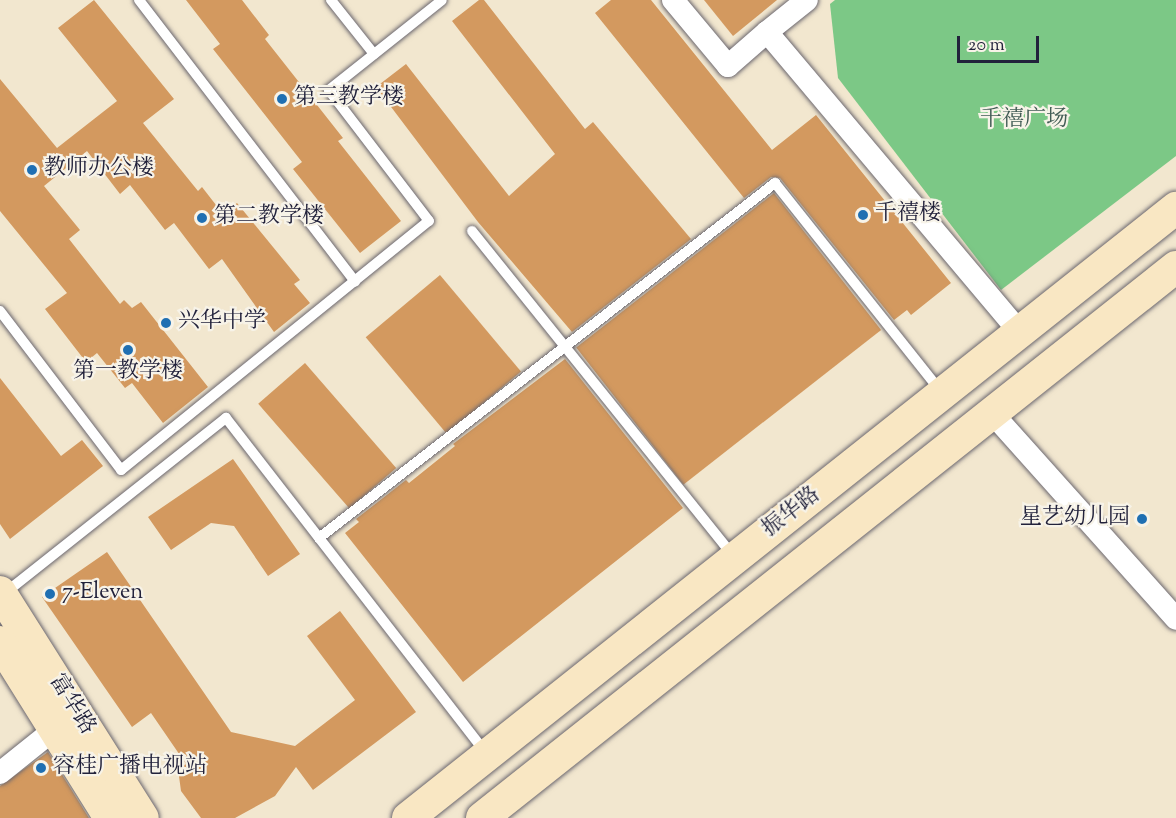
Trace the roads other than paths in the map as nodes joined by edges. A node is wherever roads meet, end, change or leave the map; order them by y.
1 (139, 0) edge
2 (331, 0) edge
3 (442, 0) edge
4 (673, 0) edge
5 (807, 0) edge
6 (767, 32) junction
7 (374, 54) junction
8 (1176, 208) edge
9 (472, 231) dead end
10 (1176, 267) edge
11 (355, 282) junction
12 (0, 311) edge
13 (1020, 332) junction
14 (564, 346) junction
15 (942, 394) junction
16 (992, 413) junction
17 (319, 538) junction
18 (735, 558) junction
19 (1, 594) edge
20 (1176, 619) edge
21 (0, 642) edge
22 (54, 729) junction
23 (487, 755) junction
24 (0, 773) edge
25 (110, 818) edge
26 (143, 818) edge
27 (408, 818) edge
28 (482, 818) edge

1 - 11 lane
2 - 7 lane
3 - 7 lane
4 - 6 street
5 - 6 street
6 - 13 street
7 - 11 lane
8 - 13 main road, 振华路
9 - 14 lane
10 - 16 main road, 振华路
11 - 12 lane
13 - 15 main road, 振华路
14 - 15 lane
14 - 17 lane
14 - 18 lane
15 - 18 main road, 振华路
16 - 20 street
16 - 28 main road, 振华路
17 - 19 lane
17 - 23 lane
18 - 23 main road, 振华路
19 - 26 main road, 富华路
21 - 22 main road, 富华路
22 - 24 street
22 - 25 main road, 富华路
23 - 27 main road, 振华路

